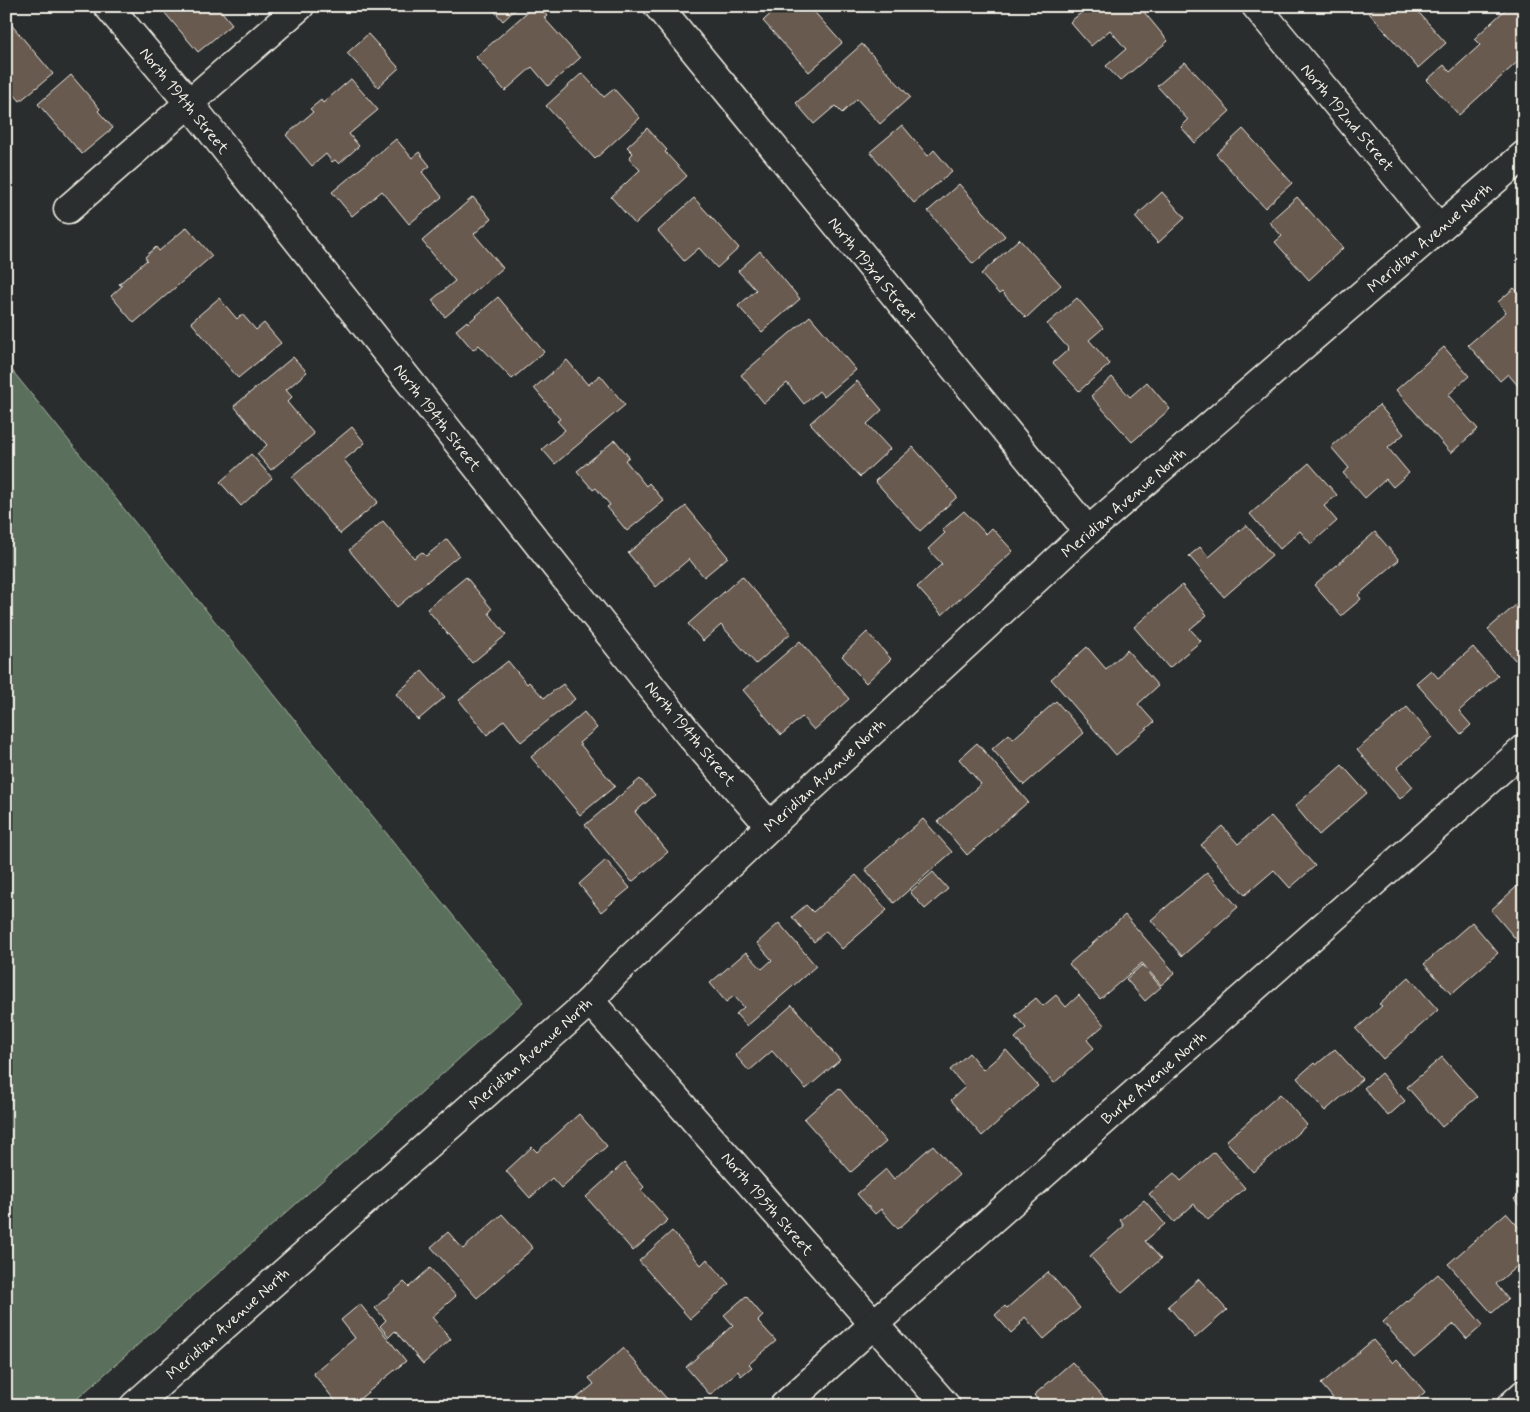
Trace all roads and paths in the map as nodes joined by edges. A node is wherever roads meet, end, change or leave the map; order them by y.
1 (108, 6) edge
2 (300, 6) edge
3 (658, 6) edge
4 (1256, 6) edge
5 (189, 103) junction
6 (1524, 155) edge
7 (68, 209) dead end
8 (1440, 228) junction
9 (1088, 531) junction
10 (1524, 749) edge
11 (770, 826) junction
12 (590, 1001) junction
13 (874, 1324) junction
14 (1524, 1394) edge
15 (134, 1406) edge
16 (784, 1406) edge
17 (946, 1406) edge
18 (1511, 1406) edge

1 - 5 street, North 194th Street
2 - 5 street
3 - 9 street, North 193rd Street
4 - 8 street, North 192nd Street
5 - 7 street
5 - 11 street, North 194th Street
6 - 8 street, Meridian Avenue North
8 - 9 street, Meridian Avenue North
9 - 11 street, Meridian Avenue North
10 - 13 street, Burke Avenue North
11 - 12 street, Meridian Avenue North
12 - 13 street, North 195th Street
12 - 15 street, Meridian Avenue North
13 - 16 street, Burke Avenue North
13 - 17 street, North 195th Street
14 - 18 street

